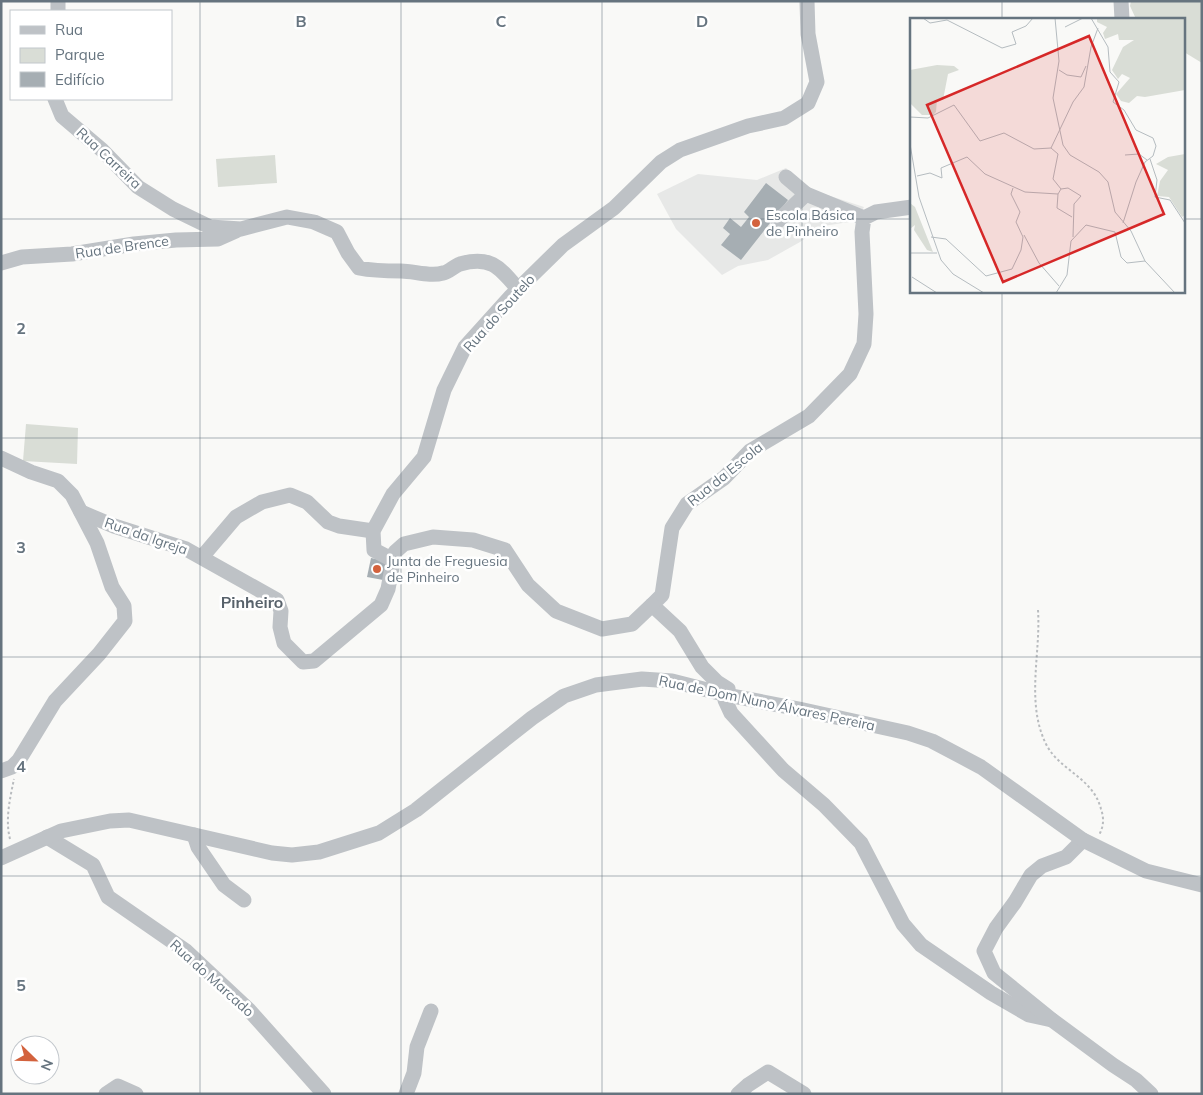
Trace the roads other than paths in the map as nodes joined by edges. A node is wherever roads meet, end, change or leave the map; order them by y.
1 (807, 1) edge
2 (1121, 1) edge
3 (1122, 18) edge
4 (55, 100) edge
5 (786, 177) dead end
6 (806, 194) junction
7 (910, 207) edge
8 (864, 218) junction
9 (778, 221) dead end
10 (241, 229) junction
11 (1, 263) edge
12 (518, 289) junction
13 (1, 458) edge
14 (81, 512) junction
15 (373, 531) junction
16 (202, 558) junction
17 (393, 560) junction
18 (652, 606) junction
19 (727, 695) junction
20 (1, 771) edge
21 (194, 835) junction
22 (47, 837) junction
23 (1089, 843) junction
24 (8, 855) edge
25 (1202, 885) edge
26 (244, 900) dead end
27 (431, 1011) dead end
28 (1052, 1020) junction
29 (106, 1094) edge
30 (136, 1094) edge
31 (324, 1094) edge
32 (406, 1094) edge
33 (738, 1094) edge
34 (804, 1094) edge
35 (1151, 1094) edge

1 - 12 street, Rua do Soutelo
2 - 3 street
4 - 10 street, Rua Carreira
5 - 6 street
6 - 8 street
6 - 9 street
7 - 8 street
8 - 18 street, Rua da Escola
10 - 11 street, Rua de Brence
10 - 12 street, Rua Carreira
12 - 15 street, Rua do Soutelo
13 - 14 street
14 - 16 street, Rua da Igreja
14 - 20 street
15 - 16 street
15 - 17 street
16 - 17 street, Rua da Igreja
17 - 18 street
18 - 19 street
19 - 21 street, Rua de Dom Nuno Álvares Pereira
19 - 23 street, Rua de Dom Nuno Álvares Pereira
19 - 28 street
21 - 22 street, Rua de Dom Nuno Álvares Pereira
21 - 26 street
22 - 24 street, Rua de Dom Nuno Álvares Pereira
22 - 31 street, Rua do Marcado
23 - 25 street, Rua de Dom Nuno Álvares Pereira
23 - 28 street
27 - 32 street
28 - 35 street
29 - 30 street
33 - 34 street

